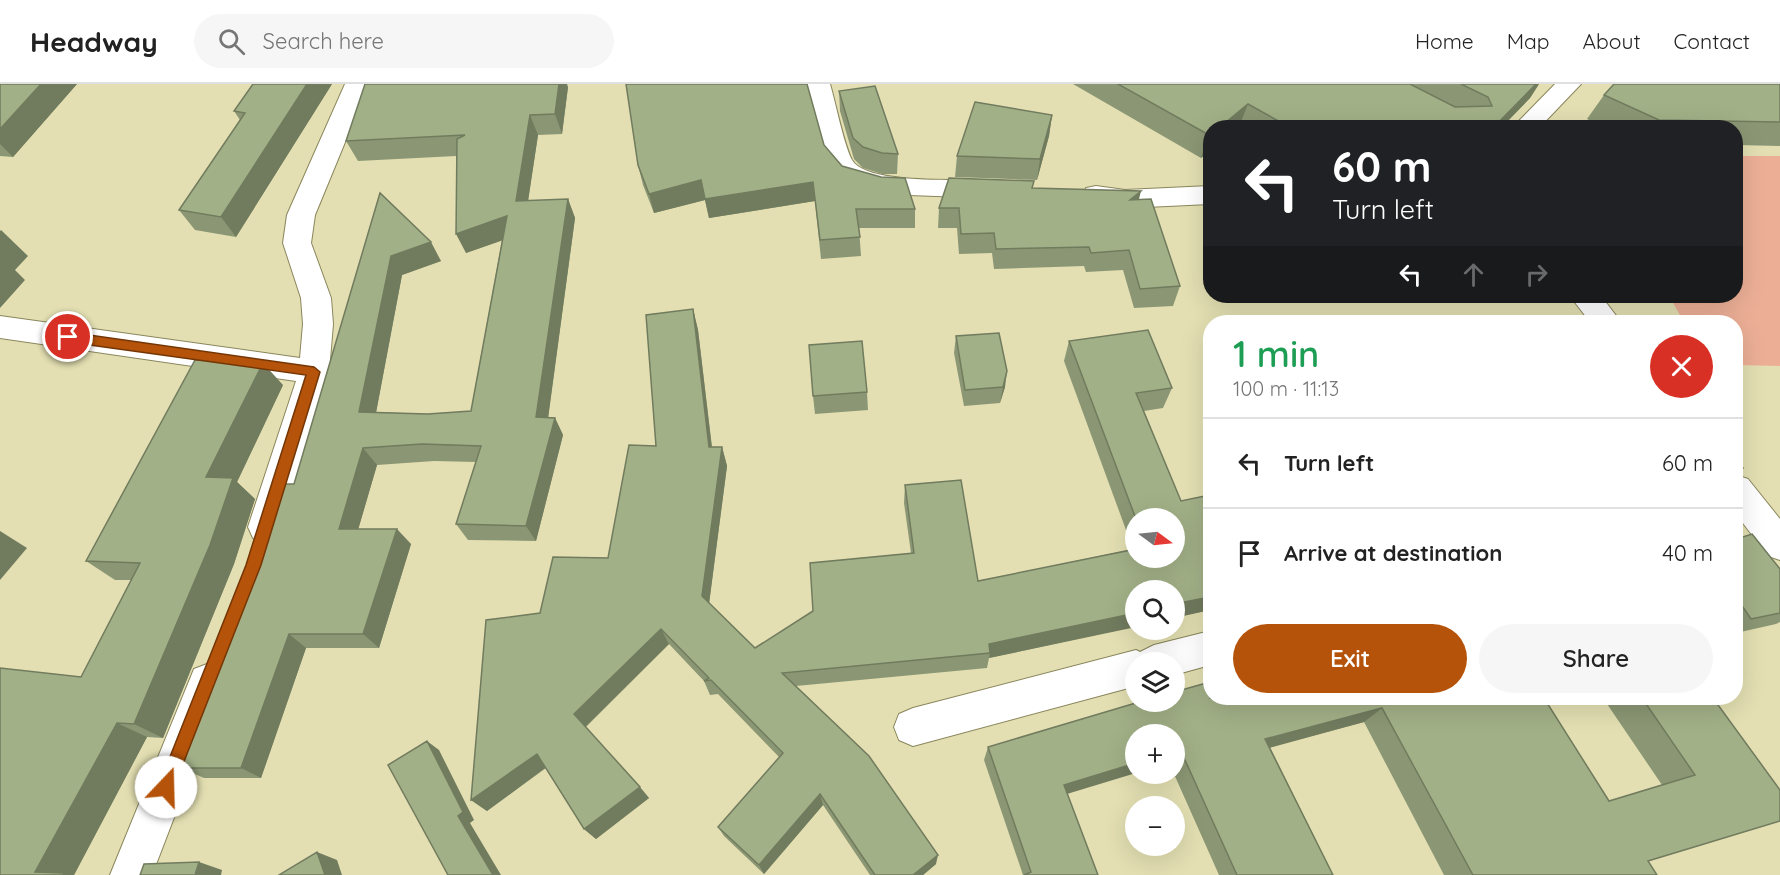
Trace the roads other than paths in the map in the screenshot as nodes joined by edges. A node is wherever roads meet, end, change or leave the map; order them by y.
1 (357, 84) edge
2 (818, 84) edge
3 (1569, 84) edge
4 (1532, 120) edge
5 (1012, 190) edge
6 (1069, 192) edge
7 (1203, 195) edge
8 (1591, 303) edge
9 (1600, 315) edge
10 (0, 327) edge
11 (314, 372) junction
12 (1743, 504) edge
13 (1780, 545) edge
14 (257, 554) edge
15 (1203, 650) edge
16 (218, 654) edge
17 (1185, 655) edge
18 (1125, 671) edge
19 (913, 727) dead end
20 (131, 875) edge

1 - 11 street
2 - 5 street
3 - 4 street
6 - 7 street
8 - 9 street
10 - 11 street
11 - 14 street
12 - 13 street
15 - 17 street
16 - 20 street
18 - 19 street

